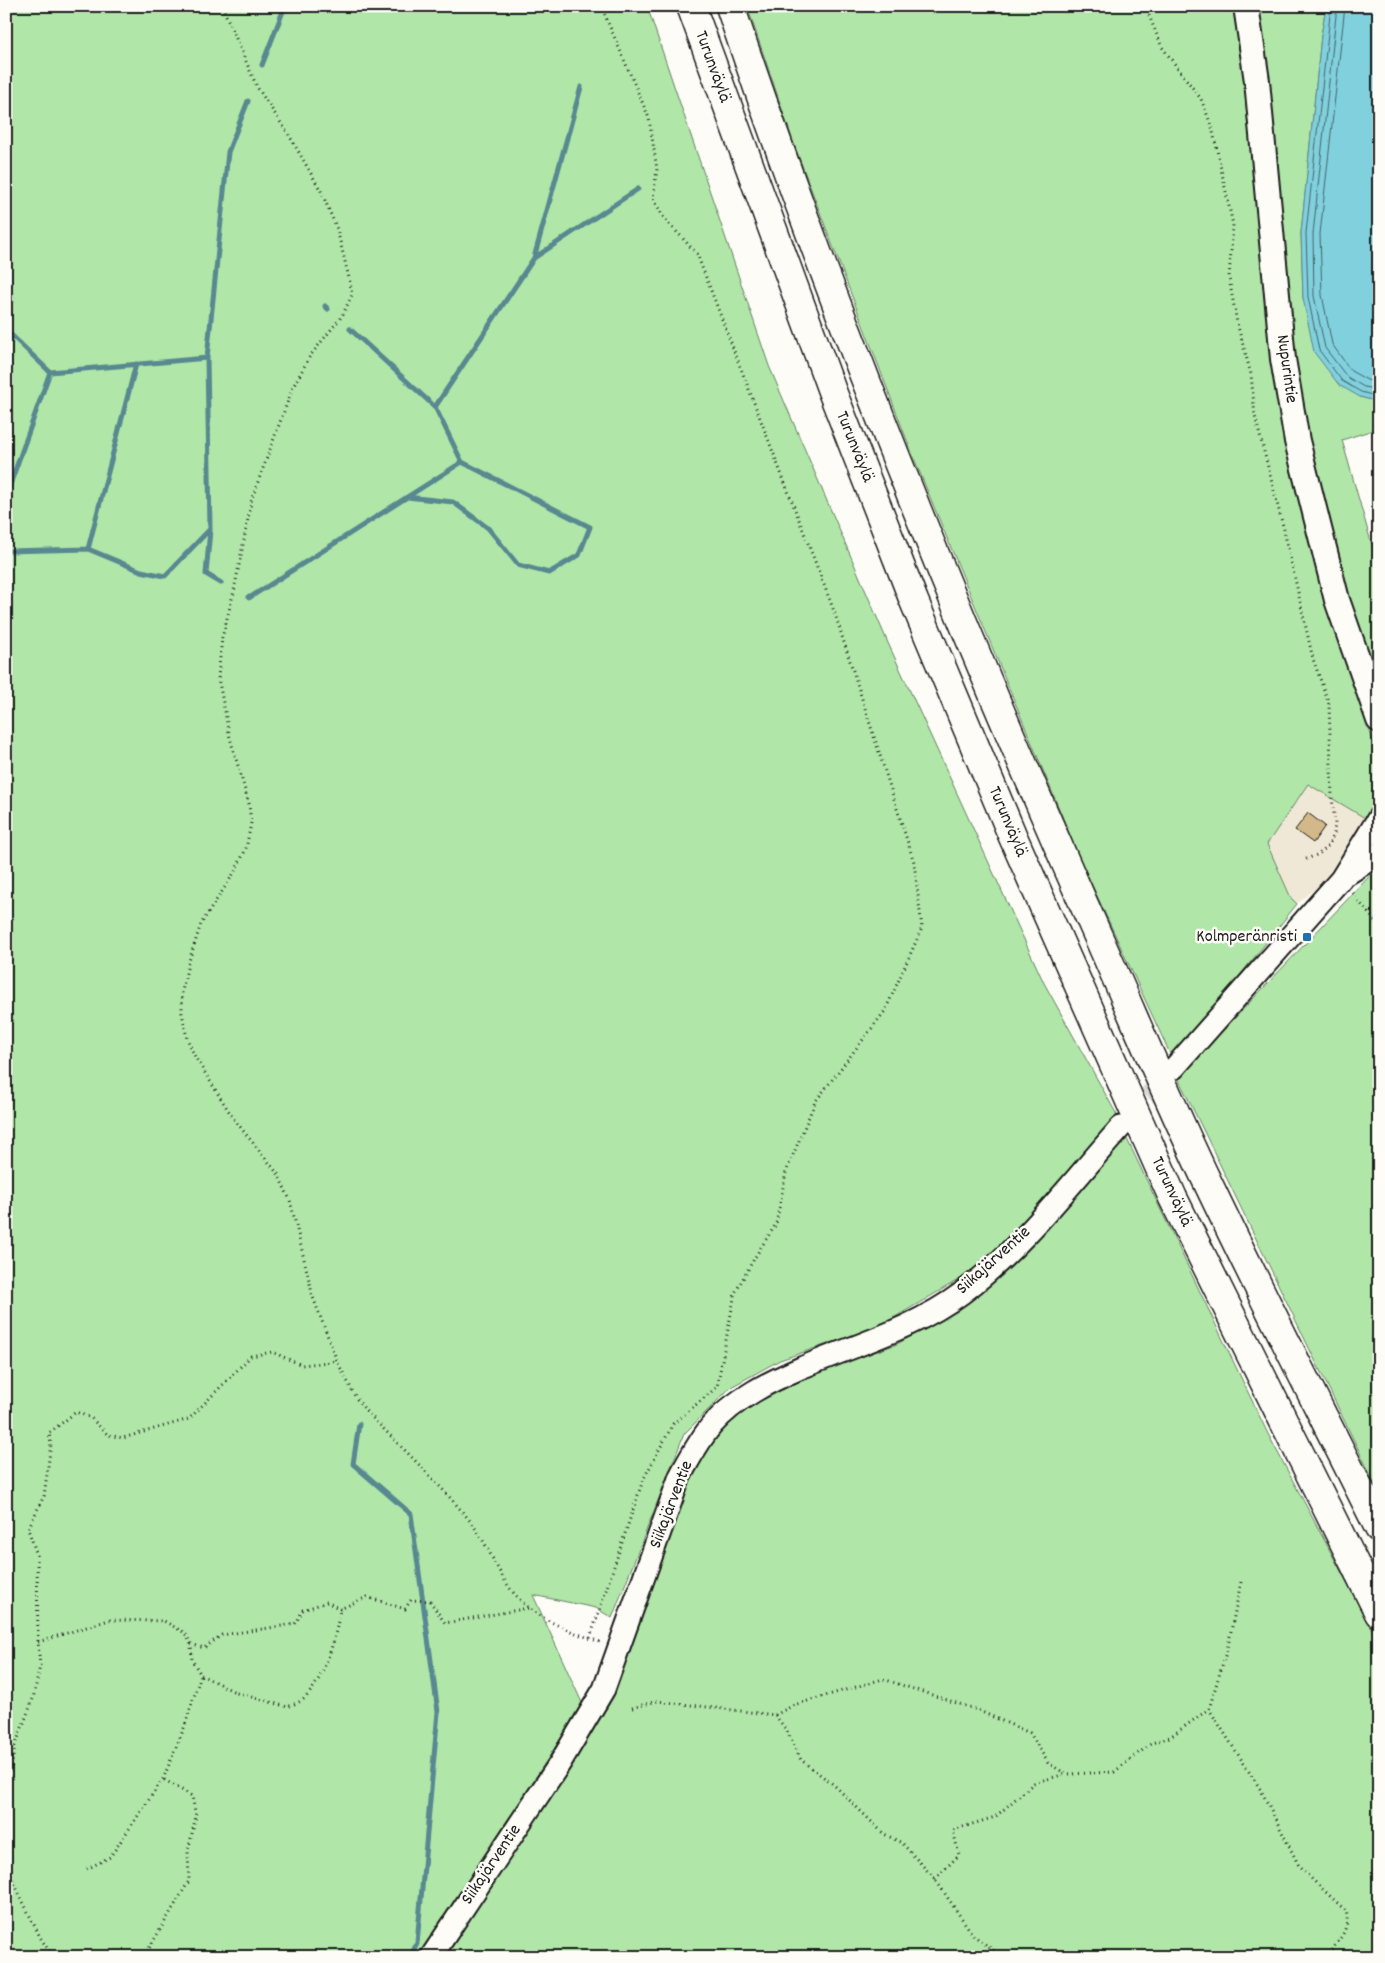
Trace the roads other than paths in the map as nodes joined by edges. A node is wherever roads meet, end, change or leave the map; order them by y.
1 (691, 6) edge
2 (730, 6) edge
3 (1246, 6) edge
4 (1379, 720) edge
5 (1379, 817) edge
6 (1379, 854) edge
7 (1341, 879) junction
8 (1174, 1068) tunnel mouth
9 (1121, 1127) tunnel mouth
10 (1379, 1528) edge
11 (1379, 1613) edge
12 (431, 1957) edge

1 - 11 highway, Turunväylä
2 - 10 highway, Turunväylä
3 - 4 main road, Nupurintie
5 - 7 street
6 - 7 street
7 - 8 street
9 - 12 street, Siikajärventie

